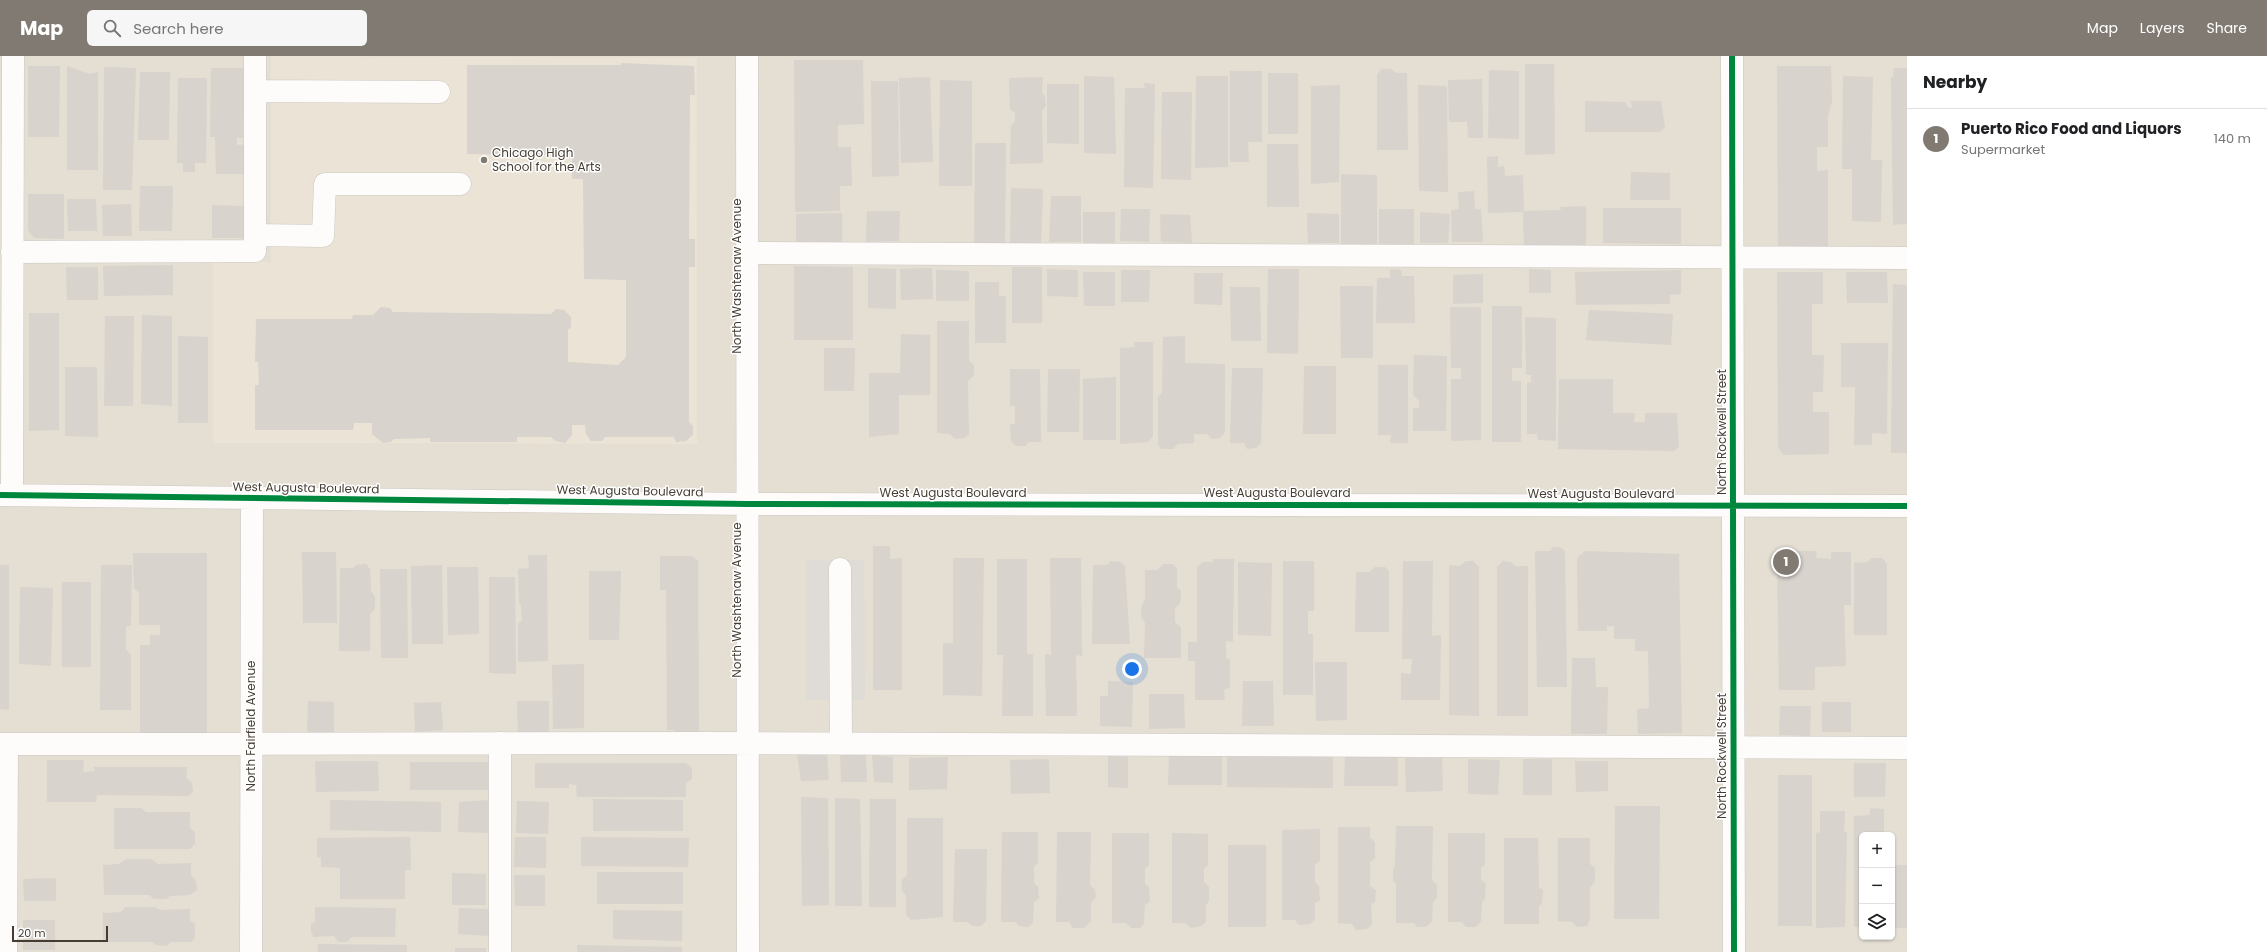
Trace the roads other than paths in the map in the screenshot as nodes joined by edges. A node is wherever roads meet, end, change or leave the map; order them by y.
1 (13, 56) edge
2 (255, 56) edge
3 (747, 56) edge
4 (1732, 56) edge
5 (255, 91) junction
6 (439, 92) dead end
7 (460, 184) dead end
8 (255, 235) junction
9 (12, 252) junction
10 (747, 253) junction
11 (1732, 257) junction
12 (1907, 258) edge
13 (6, 495) edge
14 (252, 499) junction
15 (748, 504) junction
16 (1733, 505) junction
17 (1907, 506) edge
18 (840, 569) dead end
19 (500, 743) junction
20 (748, 743) junction
21 (3, 744) edge
22 (250, 744) junction
23 (841, 744) junction
24 (1733, 748) junction
25 (1907, 748) edge
26 (6, 952) edge
27 (251, 952) edge
28 (500, 952) edge
29 (748, 952) edge
30 (1734, 952) edge

1 - 9 street
2 - 5 street
3 - 10 street, North Washtenaw Avenue
4 - 11 street, North Rockwell Street
5 - 6 street
5 - 8 street
7 - 8 street
8 - 9 street
9 - 13 street
10 - 11 street
10 - 15 street, North Washtenaw Avenue
11 - 12 street
11 - 16 street, North Rockwell Street
13 - 14 street, West Augusta Boulevard
14 - 15 street, West Augusta Boulevard
14 - 22 street, North Fairfield Avenue
15 - 16 street, West Augusta Boulevard
15 - 20 street, North Washtenaw Avenue
16 - 17 street, West Augusta Boulevard
16 - 24 street, North Rockwell Street
18 - 23 street
19 - 20 street
19 - 22 street
19 - 28 street
20 - 23 street
20 - 29 street, North Washtenaw Avenue
21 - 22 street
21 - 26 street
22 - 27 street, North Fairfield Avenue
23 - 24 street
24 - 25 street
24 - 30 street, North Rockwell Street

